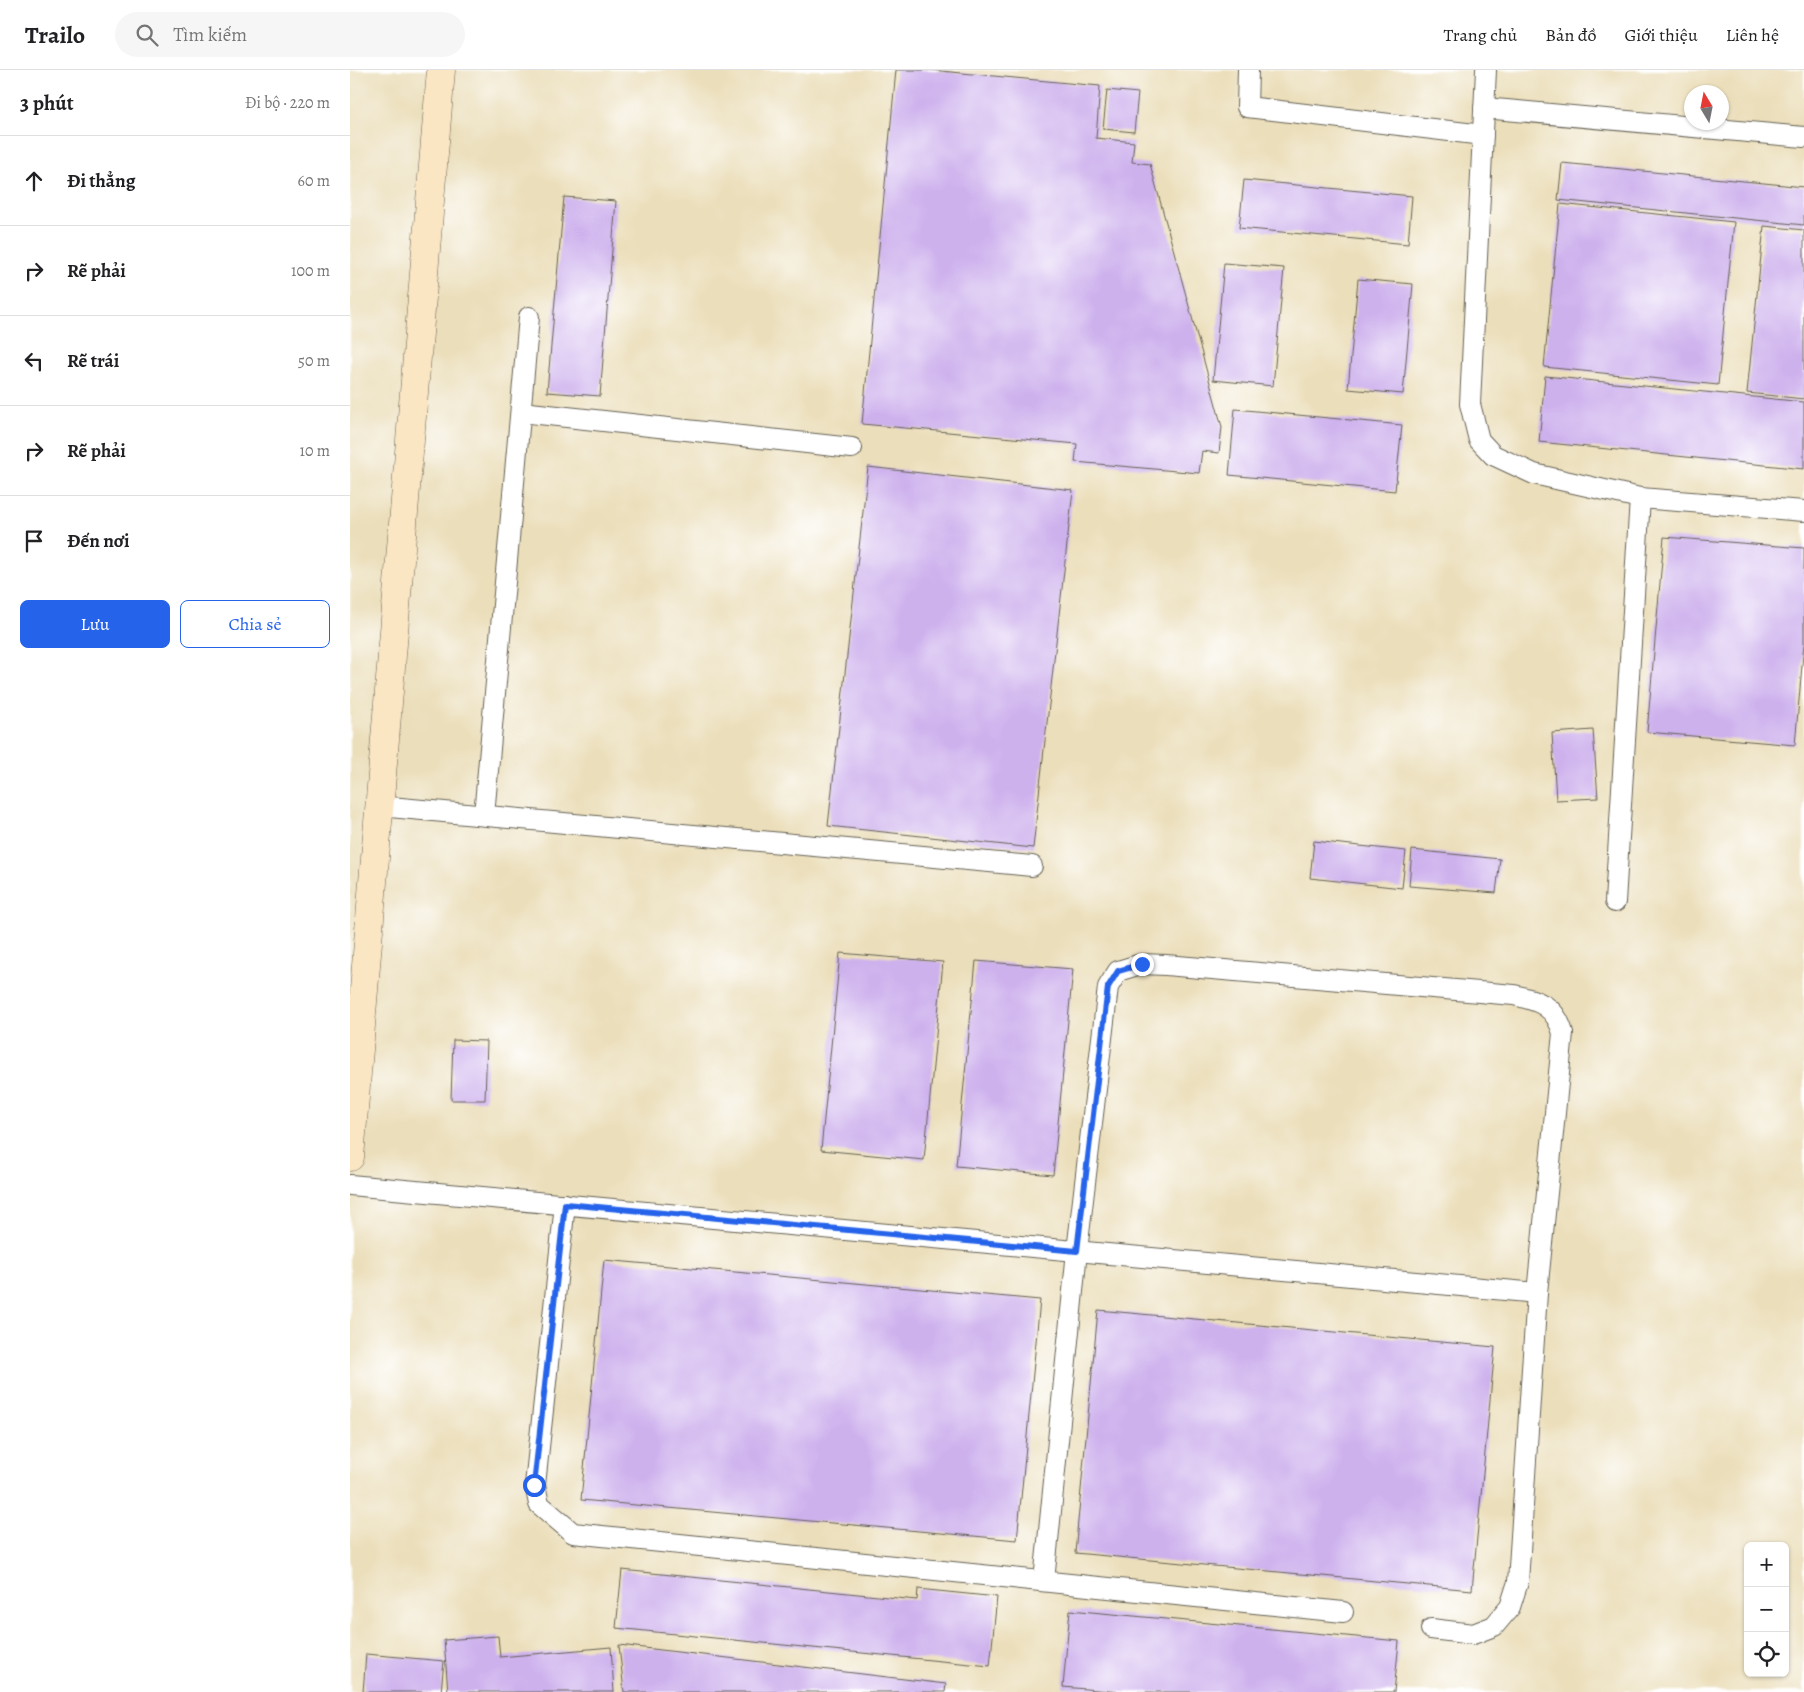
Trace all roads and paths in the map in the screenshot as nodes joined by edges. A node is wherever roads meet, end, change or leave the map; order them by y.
1 (440, 70) edge
2 (1248, 70) edge
3 (1486, 70) edge
4 (1484, 108) junction
5 (1483, 135) junction
6 (1804, 137) edge
7 (529, 317) dead end
8 (521, 412) junction
9 (852, 448) dead end
10 (1640, 498) junction
11 (1804, 512) edge
12 (379, 806) junction
13 (484, 816) junction
14 (1032, 866) dead end
15 (1616, 902) dead end
16 (350, 1157) edge
17 (350, 1185) edge
18 (565, 1204) junction
19 (1077, 1251) junction
20 (1537, 1293) junction
21 (1044, 1581) junction
22 (1343, 1612) dead end
23 (1431, 1629) dead end

1 - 12 street
2 - 5 lane
3 - 4 lane
4 - 5 lane
4 - 6 lane
5 - 10 lane
7 - 8 lane
8 - 9 lane
8 - 13 lane
10 - 11 lane
10 - 15 lane
12 - 13 lane
12 - 16 street
13 - 14 lane
17 - 18 lane
18 - 19 lane
18 - 21 lane
19 - 20 lane
19 - 20 lane
19 - 21 lane
20 - 23 lane
21 - 22 lane

